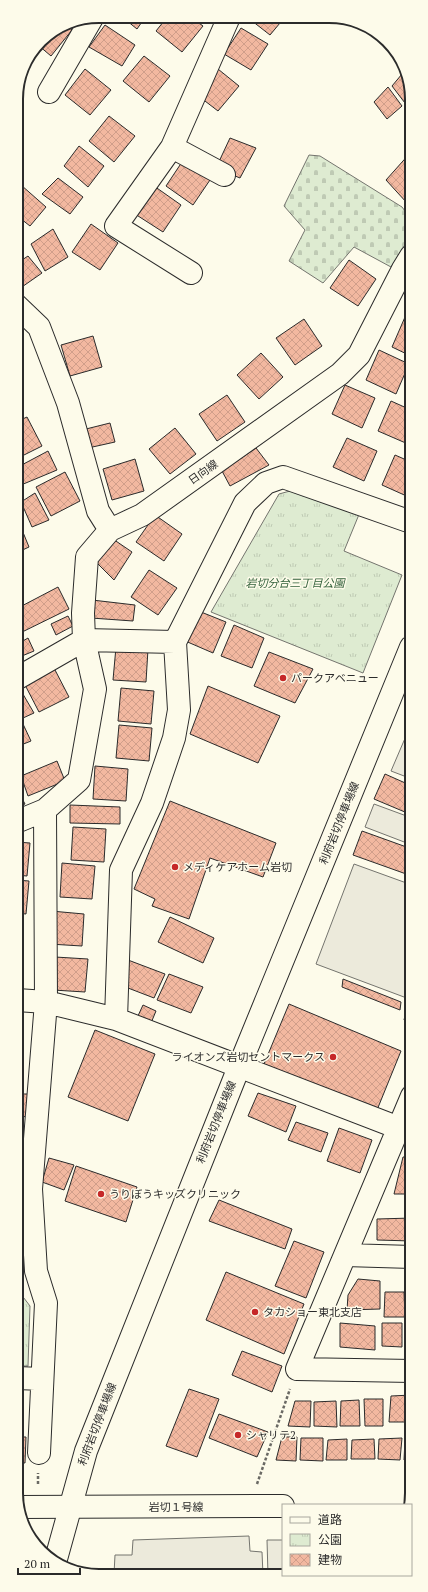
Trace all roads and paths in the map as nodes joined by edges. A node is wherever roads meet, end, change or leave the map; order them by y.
1 (226, 23) edge
2 (88, 24) edge
3 (49, 92) dead end
4 (172, 147) junction
5 (224, 175) dead end
6 (405, 265) edge
7 (191, 273) dead end
8 (23, 312) edge
9 (405, 520) edge
10 (110, 530) junction
11 (84, 640) junction
12 (175, 642) junction
13 (405, 664) edge
14 (23, 675) edge
15 (45, 810) junction
16 (23, 819) edge
17 (23, 1000) edge
18 (46, 1002) junction
19 (116, 1019) junction
20 (239, 1067) junction
21 (405, 1131) edge
22 (24, 1189) edge
23 (345, 1255) junction
24 (405, 1257) edge
25 (26, 1271) edge
26 (297, 1369) junction
27 (405, 1371) edge
28 (23, 1378) edge
29 (42, 1379) junction
30 (39, 1453) dead end
31 (257, 1484) dead end
32 (282, 1506) edge
33 (24, 1508) edge
34 (69, 1508) junction
35 (57, 1556) edge

1 - 4 street
2 - 3 street
4 - 5 street
4 - 7 street
6 - 10 street, 日向線
8 - 10 street
9 - 12 street
10 - 11 street, 日向線
11 - 12 street
11 - 14 street
11 - 15 street, 日向線
12 - 19 street
13 - 20 street, 利府岩切停車場線
15 - 16 street, 日向線
15 - 18 street
17 - 18 street
18 - 19 street
18 - 22 street
19 - 20 street
20 - 21 street
20 - 34 street, 利府岩切停車場線
21 - 23 street
22 - 25 street
23 - 24 street
23 - 26 street
25 - 29 street
26 - 27 street
26 - 31 path
28 - 29 street
29 - 30 street
32 - 34 street, 岩切１号線
33 - 34 street, 岩切１号線
34 - 35 street, 利府岩切停車場線

